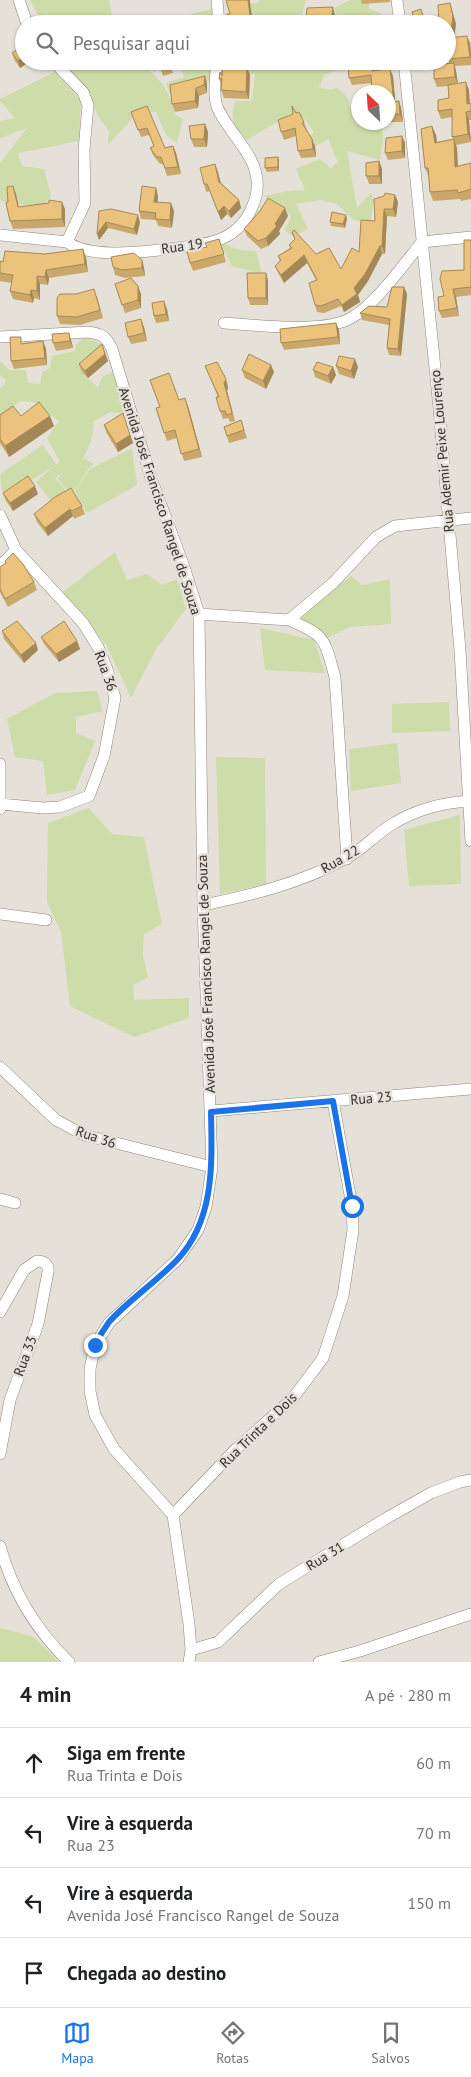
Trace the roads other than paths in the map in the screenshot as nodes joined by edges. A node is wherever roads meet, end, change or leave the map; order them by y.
1 (19, 0) edge
2 (217, 0) edge
3 (397, 0) edge
4 (24, 15) edge
5 (218, 15) edge
6 (399, 15) edge
7 (62, 70) edge
8 (217, 70) edge
9 (405, 70) edge
10 (0, 235) edge
11 (471, 237) edge
12 (67, 242) junction
13 (422, 242) junction
14 (224, 323) dead end
15 (0, 337) edge
16 (0, 515) edge
17 (471, 518) edge
18 (448, 520) junction
19 (16, 550) junction
20 (0, 566) edge
21 (199, 614) junction
22 (289, 620) junction
23 (0, 764) edge
24 (469, 801) edge
25 (0, 806) edge
26 (471, 841) edge
27 (347, 859) junction
28 (203, 906) junction
29 (0, 914) edge
30 (46, 920) dead end
31 (0, 1067) edge
32 (471, 1089) edge
33 (333, 1101) junction
34 (211, 1112) junction
35 (212, 1167) junction
36 (0, 1199) edge
37 (15, 1202) dead end
38 (0, 1312) edge
39 (0, 1454) edge
40 (471, 1480) edge
41 (173, 1515) junction
42 (0, 1546) edge
43 (469, 1616) edge
44 (192, 1650) junction
45 (69, 1662) edge
46 (189, 1662) edge
47 (319, 1662) edge

1 - 4 street
2 - 5 street
3 - 6 street
7 - 12 street
8 - 12 street, Rua 19
9 - 13 street, Rua Ademir Peixe Lourenço
10 - 12 street, Rua 19
11 - 13 street
13 - 14 street
13 - 18 street, Rua Ademir Peixe Lourenço
15 - 21 street, Avenida José Francisco Rangel de Souza
16 - 19 street, Rua 36
17 - 18 street
18 - 22 street
18 - 24 street, Rua Ademir Peixe Lourenço
19 - 20 street
19 - 25 street, Rua 36
21 - 22 street
21 - 28 street, Avenida José Francisco Rangel de Souza
22 - 27 street
23 - 25 street, Rua 36
24 - 26 street, Rua Ademir Peixe Lourenço
24 - 27 street, Rua 22
27 - 28 street, Rua 22
28 - 34 street, Avenida José Francisco Rangel de Souza
29 - 30 street
31 - 35 street, Rua 36
32 - 33 street, Rua 23
33 - 34 street, Rua 23
33 - 41 street, Rua Trinta e Dois
34 - 35 street, Avenida José Francisco Rangel de Souza
35 - 41 street, Avenida José Francisco Rangel de Souza
36 - 37 street
38 - 39 street, Rua 33
40 - 44 street, Rua 31
41 - 44 street
42 - 45 street
43 - 47 street
44 - 46 street

